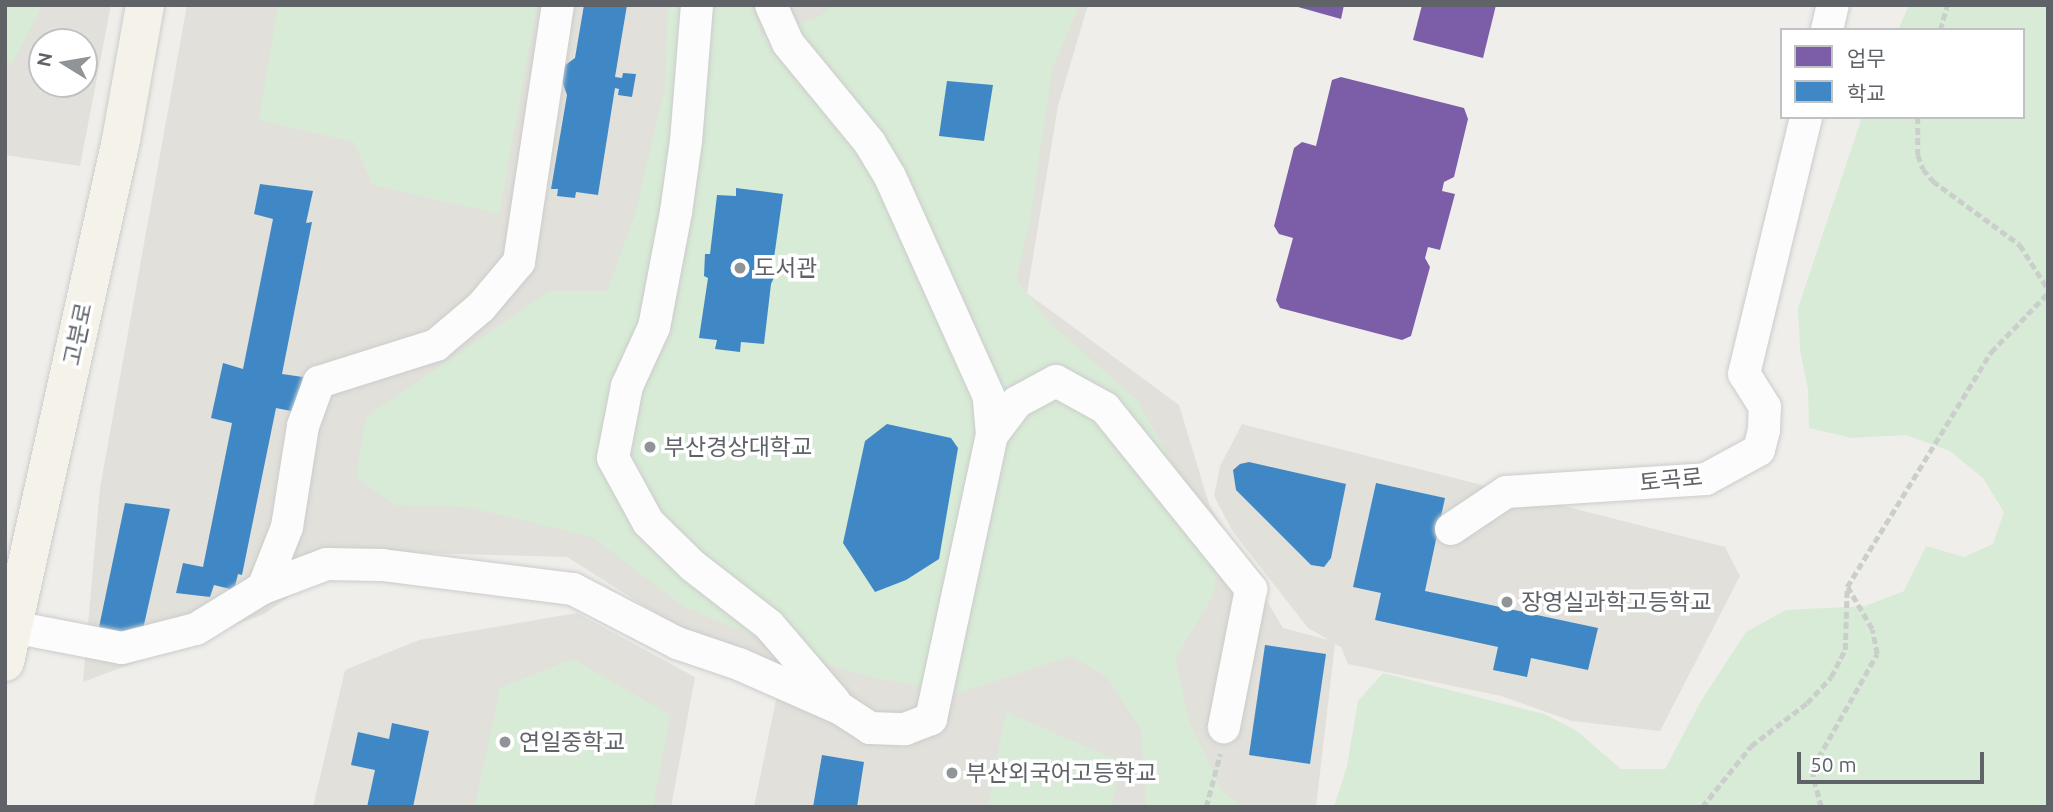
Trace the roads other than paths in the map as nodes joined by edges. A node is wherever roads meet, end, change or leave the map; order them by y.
1 (145, 5) edge
2 (558, 5) edge
3 (697, 5) edge
4 (771, 5) edge
5 (1833, 5) edge
6 (1827, 28) edge
7 (1806, 119) edge
8 (992, 435) junction
9 (1451, 529) dead end
10 (262, 588) junction
11 (8, 636) edge
12 (841, 709) junction
13 (1224, 727) road end

1 - 11 main road, 고분로
2 - 10 street
3 - 12 street
4 - 8 street
5 - 6 street
7 - 9 street, 토곡로
8 - 12 street
8 - 13 street
10 - 11 street
10 - 12 street

